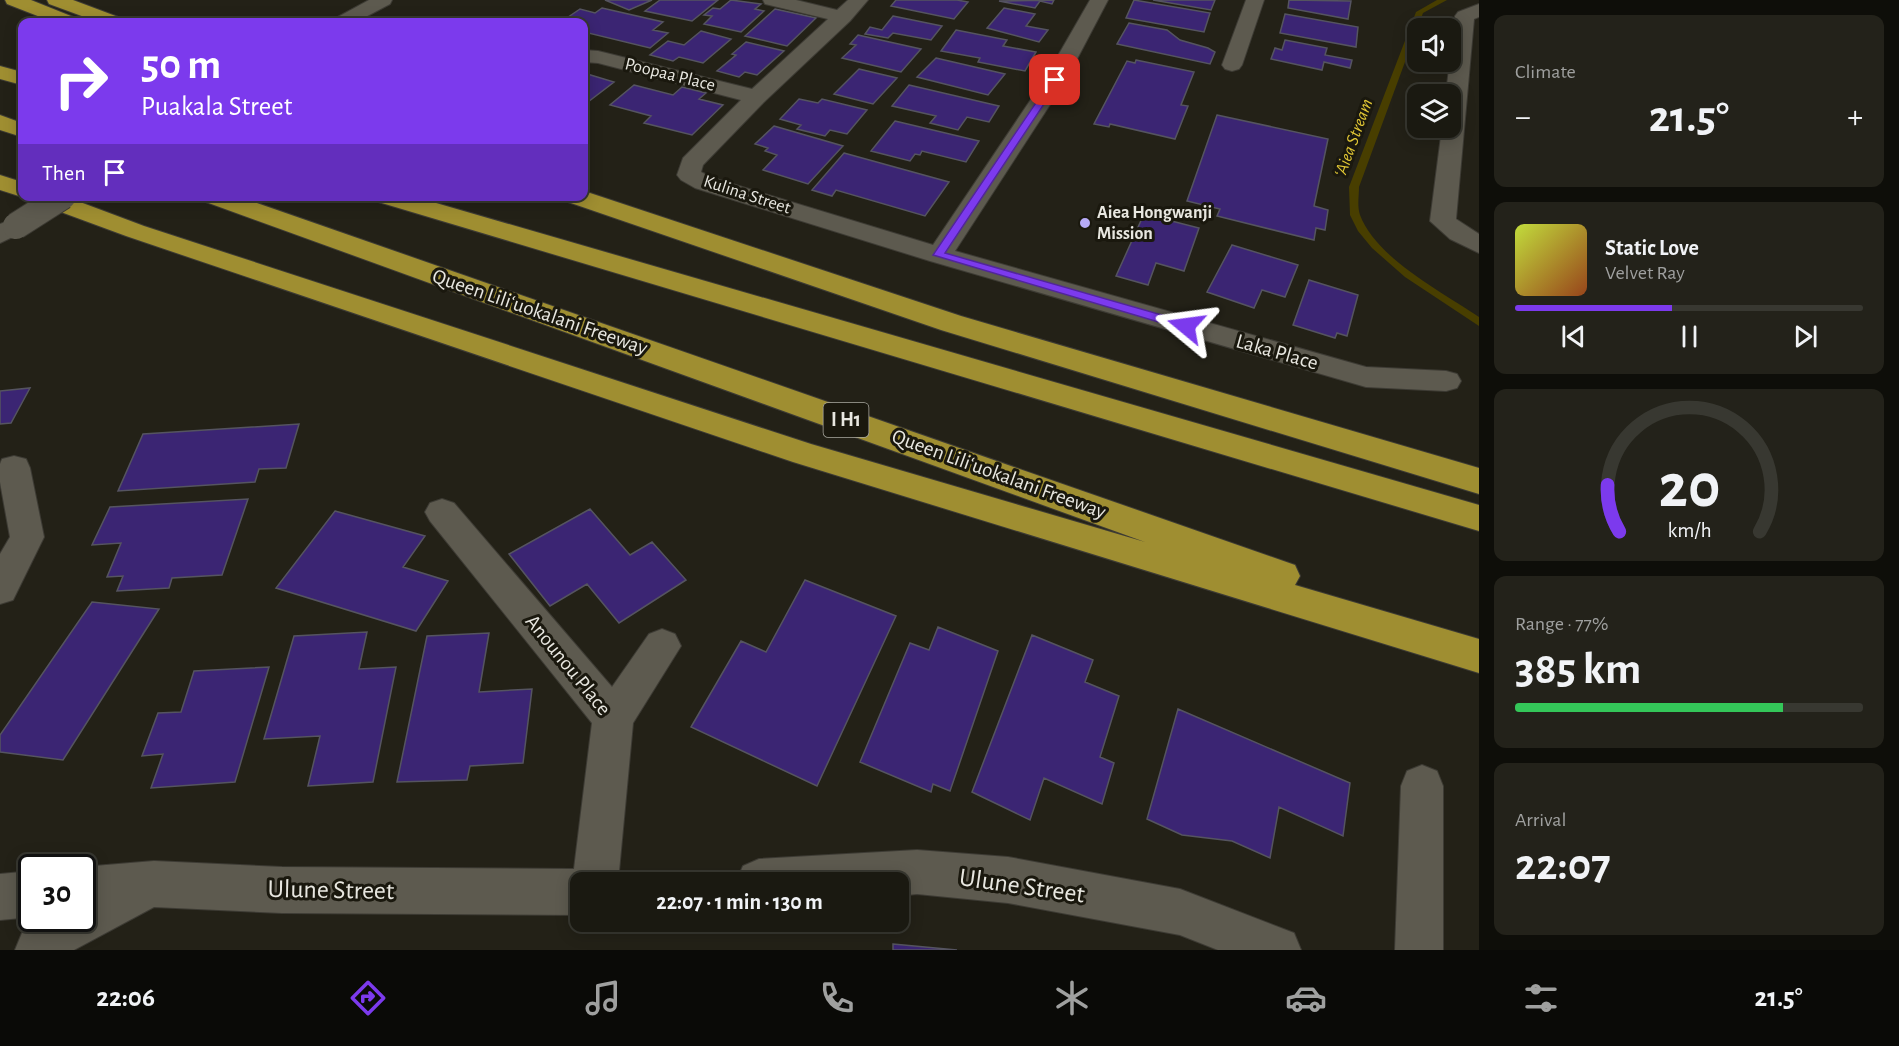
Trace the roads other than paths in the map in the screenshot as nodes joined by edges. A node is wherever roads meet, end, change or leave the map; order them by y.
1 (14, 0) edge
2 (56, 0) edge
3 (383, 0) edge
4 (772, 0) edge
5 (1099, 0) edge
6 (1255, 0) edge
7 (851, 8) edge
8 (1479, 10) edge
9 (59, 18) edge
10 (103, 18) edge
11 (350, 18) edge
12 (588, 56) edge
13 (1232, 65) dead end
14 (0, 72) edge
15 (18, 78) edge
16 (756, 97) junction
17 (0, 122) edge
18 (18, 129) edge
19 (0, 182) edge
20 (18, 189) edge
21 (54, 201) edge
22 (55, 201) edge
23 (226, 201) edge
24 (401, 201) edge
25 (588, 201) edge
26 (8, 230) edge
27 (1479, 245) edge
28 (939, 255) junction
29 (1446, 381) dead end
30 (14, 468) dead end
31 (1479, 481) edge
32 (442, 512) dead end
33 (1479, 518) edge
34 (0, 589) edge
35 (662, 646) dead end
36 (1479, 646) edge
37 (1479, 656) edge
38 (613, 718) junction
39 (1422, 786) dead end
40 (596, 872) edge
41 (909, 873) edge
42 (154, 884) junction
43 (96, 889) edge
44 (570, 892) edge
45 (18, 895) edge
46 (0, 897) edge
47 (39, 950) edge
48 (1276, 950) edge
49 (1419, 950) edge

1 - 9 highway
2 - 10 highway
3 - 11 street
4 - 7 street
5 - 28 street
6 - 13 street
7 - 16 street, Kulina Street
8 - 27 street
12 - 16 street, Poopaa Place
14 - 15 highway
16 - 28 street, Kulina Street
17 - 18 highway
19 - 20 highway
21 - 37 highway
22 - 26 street, bridge
23 - 36 highway, Queen Liliʻuokalani Freeway / I H1
24 - 33 highway
25 - 31 highway
28 - 29 street, Laka Place
30 - 34 street
32 - 38 street, Anounou Place
35 - 38 street
38 - 40 street, Anounou Place
39 - 49 street
41 - 48 street, Ulune Street
42 - 43 street, Ulune Street
42 - 44 street, Ulune Street
42 - 47 street
45 - 46 street

